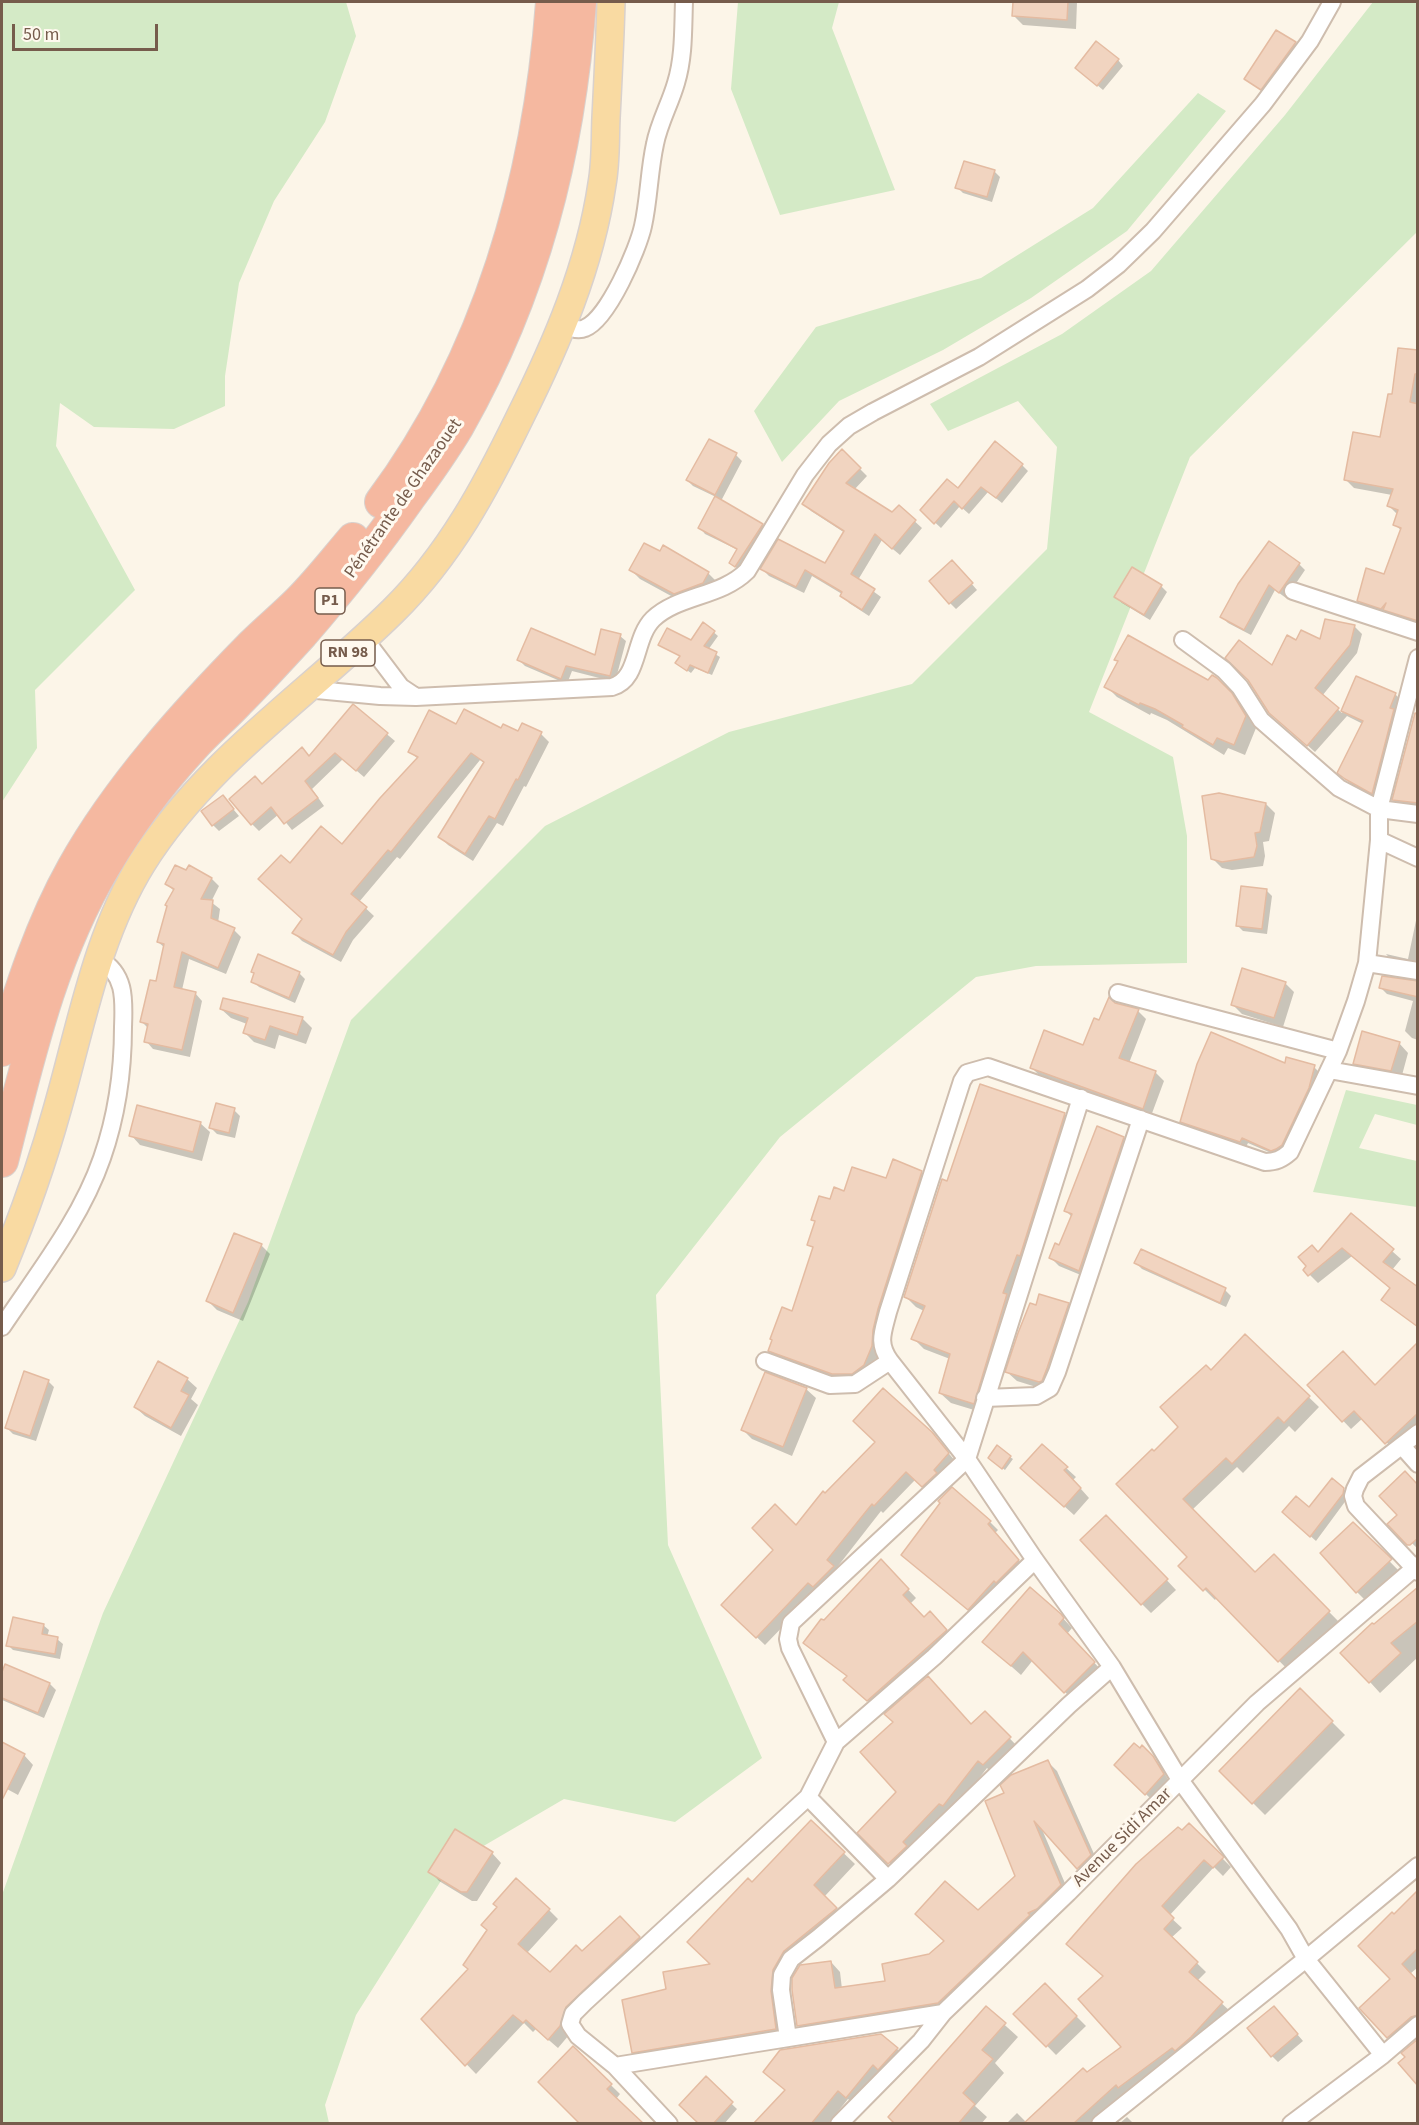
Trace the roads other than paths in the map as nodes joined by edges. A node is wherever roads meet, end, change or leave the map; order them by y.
1 (552, 2) edge
2 (580, 2) edge
3 (611, 2) edge
4 (684, 2) edge
5 (1332, 2) edge
6 (564, 325) junction
7 (1293, 591) dead end
8 (1418, 632) edge
9 (364, 638) junction
10 (1183, 640) dead end
11 (1418, 658) edge
12 (306, 689) junction
13 (416, 697) junction
14 (1379, 808) junction
15 (1418, 814) edge
16 (1379, 840) junction
17 (1418, 858) edge
18 (99, 959) junction
19 (1367, 963) junction
20 (1418, 971) edge
21 (1118, 993) dead end
22 (2, 1050) edge
23 (1338, 1051) junction
24 (1329, 1070) junction
25 (1418, 1086) edge
26 (1081, 1098) junction
27 (1141, 1119) junction
28 (2, 1161) edge
29 (2, 1269) edge
30 (2, 1327) edge
31 (765, 1360) dead end
32 (890, 1361) junction
33 (985, 1398) junction
34 (1418, 1433) edge
35 (1402, 1446) junction
36 (967, 1459) junction
37 (1418, 1464) edge
38 (1035, 1560) junction
39 (1416, 1568) edge
40 (1112, 1667) junction
41 (836, 1742) junction
42 (1180, 1780) junction
43 (808, 1797) junction
44 (1418, 1866) edge
45 (888, 1879) junction
46 (1306, 1959) junction
47 (944, 2013) junction
48 (1418, 2025) edge
49 (788, 2038) junction
50 (1383, 2055) junction
51 (615, 2066) junction
52 (669, 2124) edge
53 (839, 2124) edge
54 (1100, 2124) edge
55 (1291, 2124) edge

1 - 22 highway, Pénétrante de Ghazaouet / P1
2 - 28 highway, Pénétrante de Ghazaouet / P1
3 - 6 main road, RN 98
4 - 6 street
5 - 13 street
6 - 9 main road, RN 98
7 - 8 street
9 - 12 main road, RN 98
9 - 13 street
10 - 14 street
11 - 14 street
12 - 13 street
12 - 18 main road, RN 98
14 - 15 street
14 - 16 street
16 - 17 street
16 - 19 street
18 - 29 main road, RN 98
18 - 30 street
19 - 20 street
19 - 23 street
21 - 23 street
23 - 24 street
24 - 25 street
24 - 27 street
26 - 27 street
26 - 32 street
26 - 33 street
27 - 33 street
31 - 32 street
32 - 36 street
33 - 36 street
34 - 35 street
35 - 37 street
35 - 39 street
36 - 38 street
36 - 41 street
38 - 40 street
38 - 41 street
39 - 42 street, Avenue Sidi Amar
40 - 42 street
40 - 45 street
41 - 43 street
42 - 46 street
42 - 47 street, Avenue Sidi Amar
43 - 45 street
43 - 51 street
44 - 46 street
45 - 49 street
46 - 50 street
46 - 54 street
47 - 49 street
47 - 53 street, Avenue Sidi Amar
48 - 50 street
49 - 51 street
50 - 55 street
51 - 52 street

